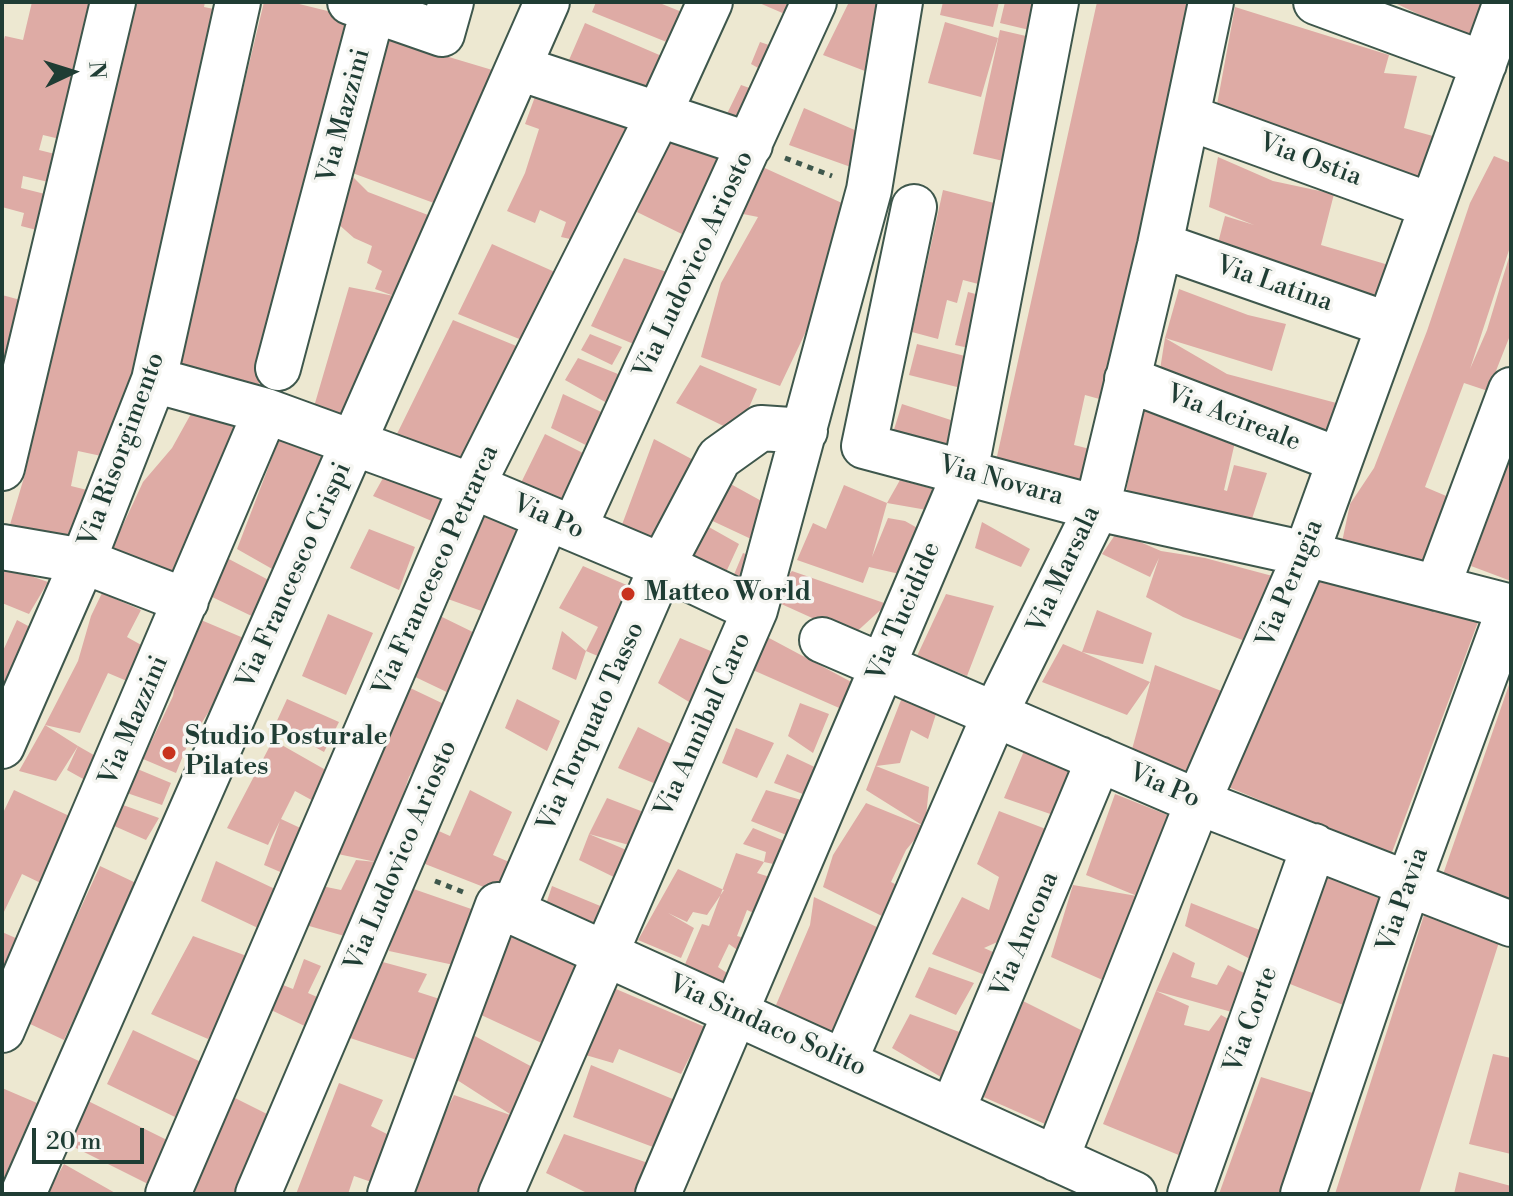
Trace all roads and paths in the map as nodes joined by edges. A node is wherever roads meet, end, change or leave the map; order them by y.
1 (113, 2) edge
2 (238, 2) edge
3 (547, 2) edge
4 (710, 2) edge
5 (814, 2) edge
6 (900, 2) edge
7 (1056, 2) edge
8 (1211, 2) edge
9 (1316, 2) edge
10 (1506, 2) edge
11 (366, 5) edge
12 (446, 18) edge
13 (1484, 64) junction
14 (519, 68) junction
15 (659, 114) junction
16 (1187, 117) junction
17 (750, 145) junction
18 (869, 190) junction
19 (1432, 206) junction
20 (914, 207) dead end
21 (1160, 245) junction
22 (1389, 325) junction
23 (278, 368) dead end
24 (1127, 379) junction
25 (154, 380) junction
26 (1511, 390) edge
27 (266, 411) junction
28 (805, 431) junction
29 (354, 441) junction
30 (1339, 460) junction
31 (2, 468) edge
32 (965, 473) junction
33 (472, 486) junction
34 (1097, 508) junction
35 (560, 523) junction
36 (2, 547) edge
37 (1306, 554) junction
38 (83, 561) junction
39 (662, 566) junction
40 (1437, 588) junction
41 (186, 601) junction
42 (1511, 607) edge
43 (755, 610) junction
44 (822, 640) dead end
45 (882, 665) junction
46 (995, 714) junction
47 (2, 746) edge
48 (1099, 759) junction
49 (1198, 802) junction
50 (1314, 846) junction
51 (397, 866) junction
52 (1409, 882) junction
53 (505, 908) junction
54 (1511, 924) edge
55 (604, 954) junction
56 (733, 1012) junction
57 (2, 1030) edge
58 (844, 1062) junction
59 (952, 1111) junction
60 (1056, 1159) junction
61 (23, 1194) edge
62 (168, 1194) edge
63 (258, 1194) edge
64 (390, 1194) edge
65 (501, 1194) edge
66 (658, 1194) edge
67 (1134, 1194) edge
68 (1190, 1194) edge
69 (1303, 1194) edge

1 - 31 street
2 - 25 street, Via Risorgimento
3 - 14 street, Via Francesco Crispi
4 - 15 street, Via Francesco Petrarca
5 - 17 street, Via Ludovico Ariosto
6 - 18 street, Via Annibal Caro
7 - 32 street, Via Tucidide
8 - 16 street, Via Marsala
9 - 13 street
10 - 13 street, Via Perugia
11 - 12 street
11 - 23 street, Via Mazzini
13 - 19 street, Via Perugia
14 - 15 street
14 - 29 street, Via Francesco Crispi
15 - 17 street
15 - 33 street, Via Francesco Petrarca
16 - 19 street, Via Ostia
16 - 21 street, Via Marsala
17 - 18 path
17 - 35 street, Via Ludovico Ariosto
18 - 28 street, Via Annibal Caro
19 - 22 street, Via Perugia
20 - 32 street, Via Novara
21 - 22 street, Via Latina
21 - 24 street, Via Marsala
22 - 30 street, Via Perugia
24 - 30 street, Via Acireale
24 - 34 street, Via Marsala
25 - 27 street, Via Po
25 - 38 street, Via Risorgimento
26 - 40 street
27 - 29 street, Via Po
27 - 41 street, Via Mazzini
28 - 39 street, Via Torquato Tasso
28 - 43 street, Via Annibal Caro
29 - 33 street, Via Po
29 - 61 street, Via Francesco Crispi
30 - 37 street, Via Perugia
32 - 34 street, Via Novara
32 - 45 street, Via Tucidide
33 - 35 street, Via Po
33 - 62 street, Via Francesco Petrarca
34 - 37 street, Via Novara
34 - 46 street, Via Marsala
35 - 39 street, Via Po
35 - 51 street, Via Ludovico Ariosto
36 - 38 street
37 - 40 street, Via Novara
37 - 49 street, Via Perugia
38 - 41 street
38 - 47 street, Via Risorgimento
39 - 43 street, Via Po
39 - 53 street, Via Torquato Tasso
40 - 42 street, Via Novara
41 - 57 street, Via Mazzini
42 - 52 street, Via Pavia
43 - 55 street, Via Annibal Caro
44 - 45 street, Via Po
45 - 46 street, Via Po
45 - 56 street, Via Tucidide
46 - 48 street, Via Po
46 - 58 street, Via Marsala
48 - 49 street, Via Po
48 - 59 street, Via Ancona
49 - 50 street, Via Po
49 - 60 street, Via Perugia
50 - 52 street, Via Po
50 - 68 street, Via Corte
51 - 53 path
51 - 63 street, Via Ludovico Ariosto
52 - 54 street, Via Po
52 - 69 street, Via Pavia
53 - 55 street, Via Sindaco Solito
53 - 64 street, Via Torquato Tasso
55 - 56 street, Via Sindaco Solito
55 - 65 street, Via Annibal Caro
56 - 58 street, Via Sindaco Solito
56 - 66 street, Via Tucidide
58 - 59 street, Via Sindaco Solito
59 - 60 street, Via Sindaco Solito
60 - 67 street, Via Sindaco Solito

